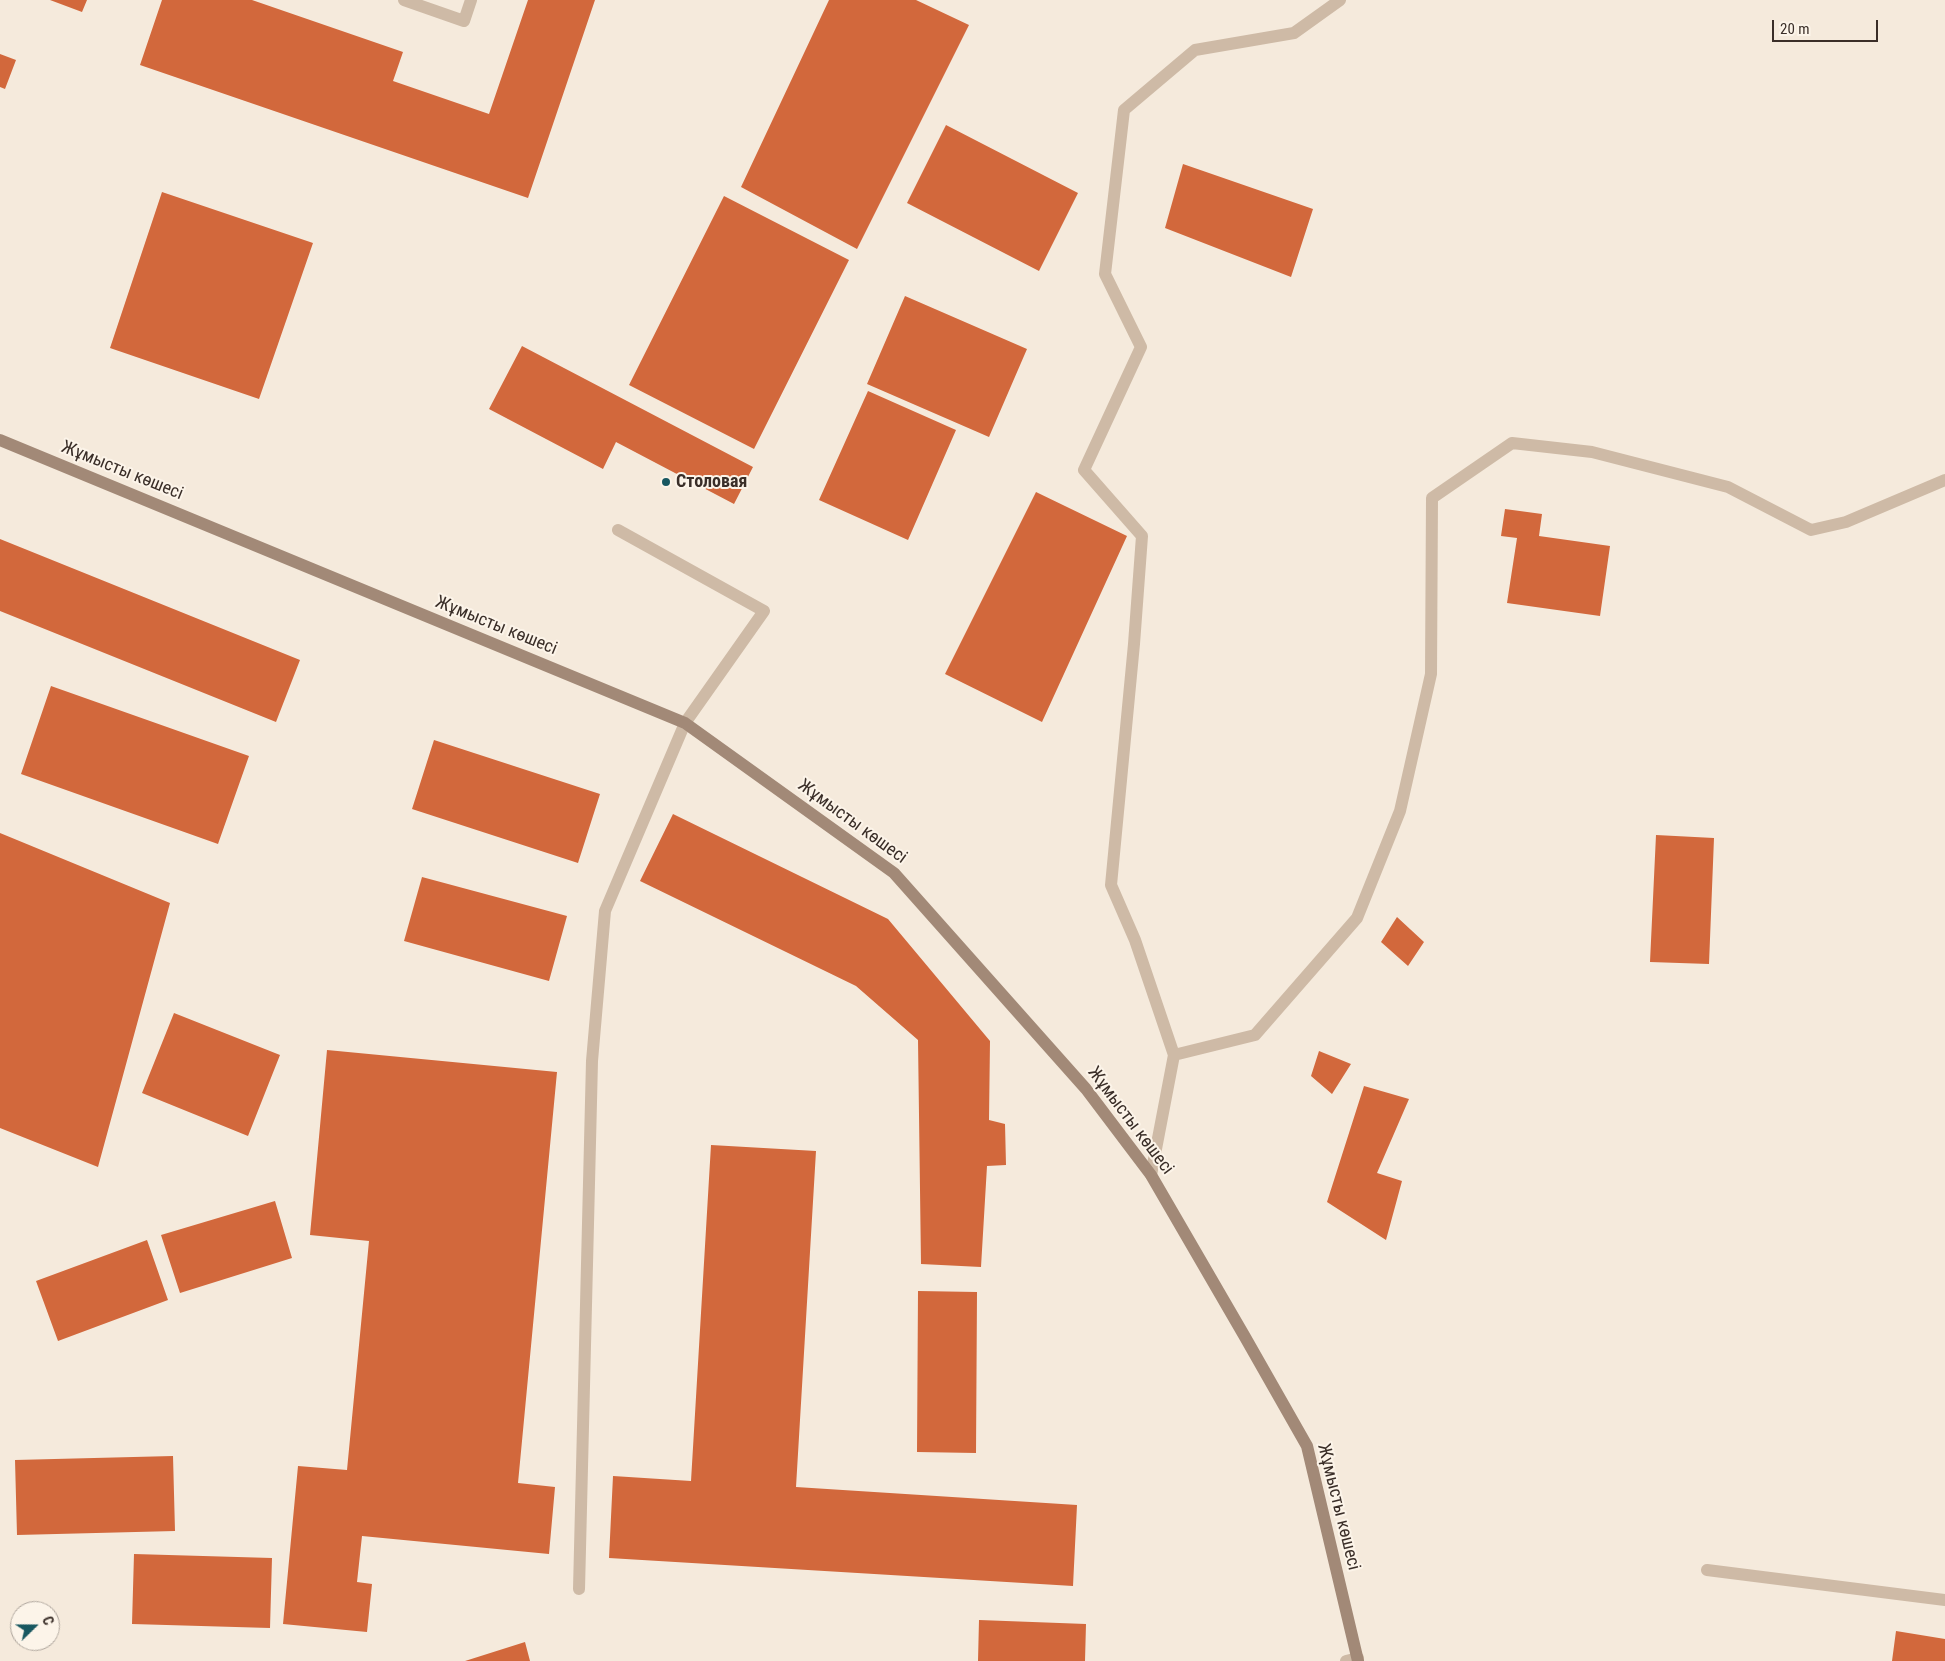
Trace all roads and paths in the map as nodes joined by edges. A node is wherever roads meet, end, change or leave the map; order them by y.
1 (404, 0) edge
2 (471, 0) edge
3 (1340, 0) edge
4 (0, 440) edge
5 (1945, 480) edge
6 (618, 530) dead end
7 (685, 723) junction
8 (1174, 1055) junction
9 (1151, 1175) junction
10 (1707, 1570) dead end
11 (579, 1590) dead end
12 (1945, 1600) edge
13 (1354, 1660) edge

1 - 2 lane
3 - 8 lane
4 - 7 main road, Жұмысты көшесі
5 - 8 lane
6 - 7 lane
7 - 9 main road, Жұмысты көшесі
7 - 11 lane
8 - 9 lane
9 - 13 main road, Жұмысты көшесі
10 - 12 lane

